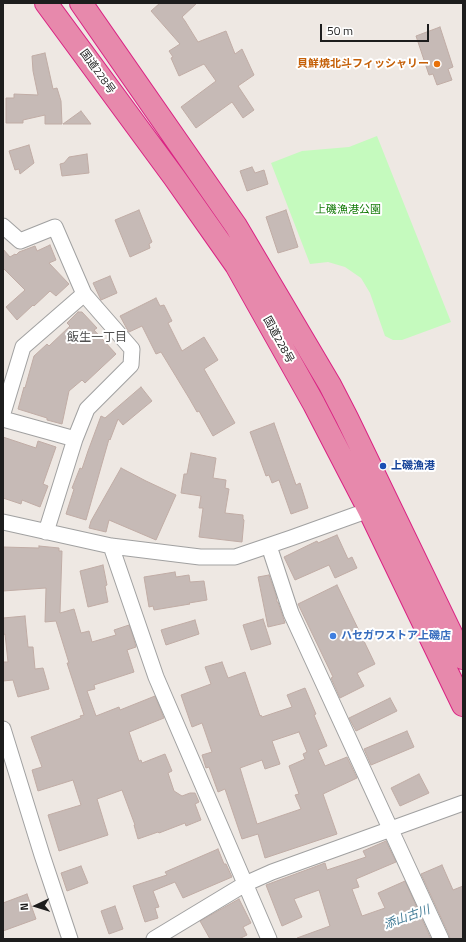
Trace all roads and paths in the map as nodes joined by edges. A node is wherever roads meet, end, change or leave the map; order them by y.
1 (46, 3) edge
2 (81, 3) edge
3 (3, 226) edge
4 (84, 294) junction
5 (3, 413) edge
6 (3, 419) edge
7 (75, 439) junction
8 (377, 505) junction
9 (3, 522) edge
10 (46, 532) junction
11 (111, 546) junction
12 (269, 546) junction
13 (463, 658) edge
14 (463, 705) edge
15 (3, 729) edge
16 (463, 803) edge
17 (390, 829) junction
18 (246, 884) junction
19 (70, 939) edge
20 (154, 939) edge
21 (269, 939) edge
22 (441, 939) edge

1 - 8 highway, 国道228号
2 - 8 highway, 国道228号
3 - 4 street
4 - 5 street
4 - 7 street
6 - 7 street
7 - 10 street
8 - 12 street
8 - 13 highway, 国道228号
8 - 14 highway, 国道228号
9 - 10 street
10 - 11 street
11 - 12 street
11 - 18 street
12 - 17 street
15 - 19 street
16 - 17 street
17 - 18 street
17 - 22 street
18 - 20 street
18 - 21 street

